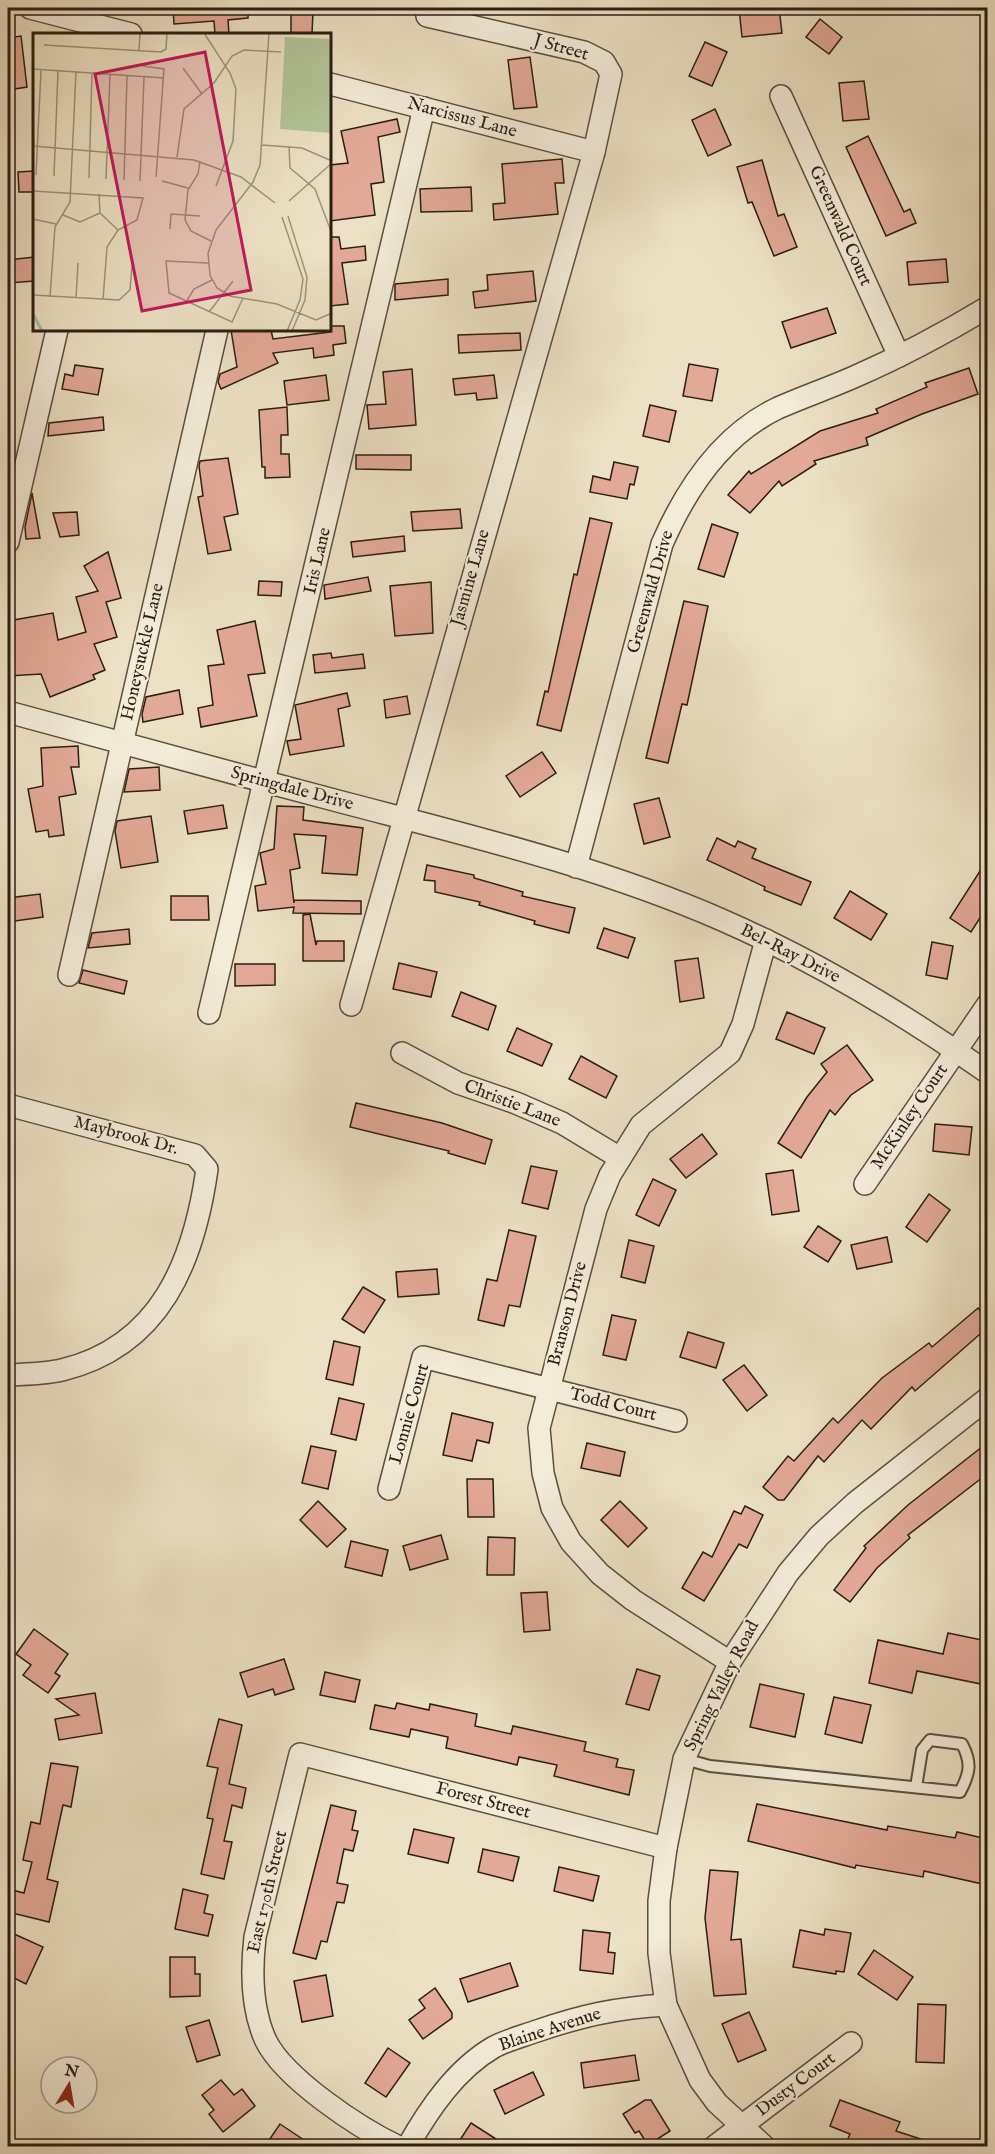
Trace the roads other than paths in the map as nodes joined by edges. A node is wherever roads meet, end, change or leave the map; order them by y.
1 (30, 8) edge
2 (427, 16) dead end
3 (124, 33) edge
4 (332, 85) edge
5 (781, 96) dead end
6 (424, 108) junction
7 (594, 152) junction
8 (987, 307) edge
9 (57, 332) edge
10 (217, 332) edge
11 (899, 356) junction
12 (8, 542) edge
13 (8, 712) edge
14 (123, 743) junction
15 (266, 782) junction
16 (402, 818) junction
17 (576, 867) junction
18 (766, 940) junction
19 (69, 975) dead end
20 (987, 1004) edge
21 (351, 1005) dead end
22 (209, 1013) dead end
23 (954, 1049) junction
24 (402, 1053) dead end
25 (987, 1073) edge
26 (8, 1105) edge
27 (620, 1158) junction
28 (865, 1184) dead end
29 (8, 1375) edge
30 (549, 1389) junction
31 (987, 1398) edge
32 (676, 1421) dead end
33 (388, 1489) dead end
34 (730, 1662) junction
35 (300, 1754) joint
36 (684, 1759) junction
37 (916, 1787) junction
38 (666, 1848) junction
39 (666, 2005) junction
40 (851, 2043) dead end
41 (741, 2127) junction
42 (397, 2146) edge
43 (408, 2146) edge
44 (715, 2146) edge
45 (764, 2146) edge

1 - 3 street
2 - 7 street, J Street
4 - 6 street, Narcissus Lane
5 - 11 street, Greenwald Court
6 - 7 street, Narcissus Lane
6 - 15 street, Iris Lane
7 - 16 street, Jasmine Lane
8 - 11 street, Greenwald Drive
9 - 12 street
10 - 14 street, Honeysuckle Lane
11 - 17 street, Greenwald Drive
13 - 14 street, Springdale Drive
14 - 15 street, Springdale Drive
14 - 19 street, Honeysuckle Lane
15 - 16 street, Springdale Drive
15 - 22 street, Iris Lane
16 - 17 street, Springdale Drive
16 - 21 street, Jasmine Lane
17 - 18 street, Bel-Ray Drive
18 - 23 street, Bel-Ray Drive
18 - 27 street, Branson Drive
20 - 23 street, McKinley Court
23 - 25 street, Bel-Ray Drive
23 - 28 street, McKinley Court
24 - 27 street, Christie Lane
26 - 29 street, Maybrook Dr.
27 - 30 street, Branson Drive
30 - 32 street, Todd Court
30 - 33 street, Lonnie Court
30 - 34 street, Branson Drive
31 - 34 street, Spring Valley Road
34 - 36 street, Spring Valley Road
35 - 38 street, Forest Street
35 - 42 street, East 170th Street
36 - 37 lane
36 - 38 street, Spring Valley Road
37 - 37 lane
38 - 39 street, Spring Valley Road
39 - 41 street, Spring Valley Road
39 - 43 street, Blaine Avenue
40 - 41 street, Dusty Court
41 - 44 street, Dusty Court
41 - 45 street, Spring Valley Road

